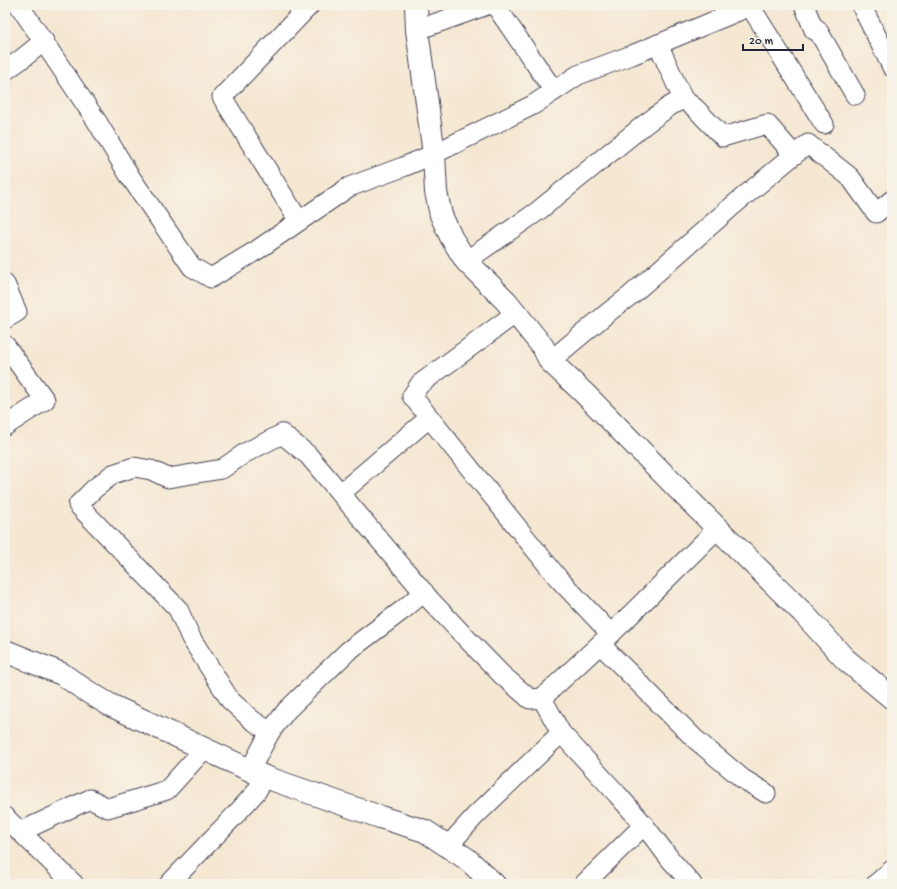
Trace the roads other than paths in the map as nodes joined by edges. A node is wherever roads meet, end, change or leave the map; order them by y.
1 (19, 5) edge
2 (310, 5) edge
3 (416, 5) edge
4 (486, 5) edge
5 (494, 5) edge
6 (752, 5) edge
7 (804, 5) edge
8 (861, 5) edge
9 (712, 12) edge
10 (417, 30) junction
11 (44, 41) junction
12 (658, 44) junction
13 (892, 67) edge
14 (5, 71) edge
15 (554, 91) junction
16 (855, 95) dead end
17 (683, 99) junction
18 (824, 124) dead end
19 (434, 154) junction
20 (794, 155) junction
21 (892, 200) edge
22 (299, 221) junction
23 (466, 261) junction
24 (5, 284) edge
25 (516, 313) junction
26 (5, 319) edge
27 (5, 331) edge
28 (5, 337) edge
29 (5, 345) edge
30 (550, 361) junction
31 (428, 418) junction
32 (5, 426) edge
33 (341, 493) junction
34 (718, 528) junction
35 (424, 592) junction
36 (606, 639) junction
37 (5, 651) edge
38 (542, 698) junction
39 (892, 698) edge
40 (270, 732) junction
41 (561, 733) junction
42 (204, 749) junction
43 (257, 774) junction
44 (766, 793) dead end
45 (5, 817) edge
46 (644, 825) junction
47 (20, 832) junction
48 (448, 846) junction
49 (892, 870) edge
50 (74, 884) edge
51 (169, 884) edge
52 (494, 884) edge
53 (584, 884) edge
54 (692, 884) edge
55 (876, 884) edge

1 - 11 street
2 - 22 street
3 - 10 street
4 - 10 street
5 - 15 street
6 - 9 street
6 - 18 street
7 - 16 street
8 - 13 street
9 - 12 street
10 - 19 street
11 - 14 street
11 - 22 street
12 - 15 street
12 - 17 street
15 - 19 street
17 - 20 street
17 - 23 street
19 - 22 street
19 - 23 street
20 - 21 street
20 - 30 street
23 - 25 street
24 - 26 street
25 - 30 street
25 - 31 street
27 - 28 street
29 - 32 street
30 - 34 street
31 - 33 street
31 - 36 street
33 - 35 street
33 - 40 street
34 - 36 street
34 - 39 street
35 - 38 street
35 - 40 street
36 - 38 street
36 - 44 street
37 - 42 street
38 - 41 street
40 - 43 street
41 - 46 street
41 - 48 street
42 - 43 street
42 - 47 street
43 - 48 street
43 - 51 street
45 - 47 street
46 - 53 street
46 - 54 street
47 - 50 street
48 - 52 street
49 - 55 street

